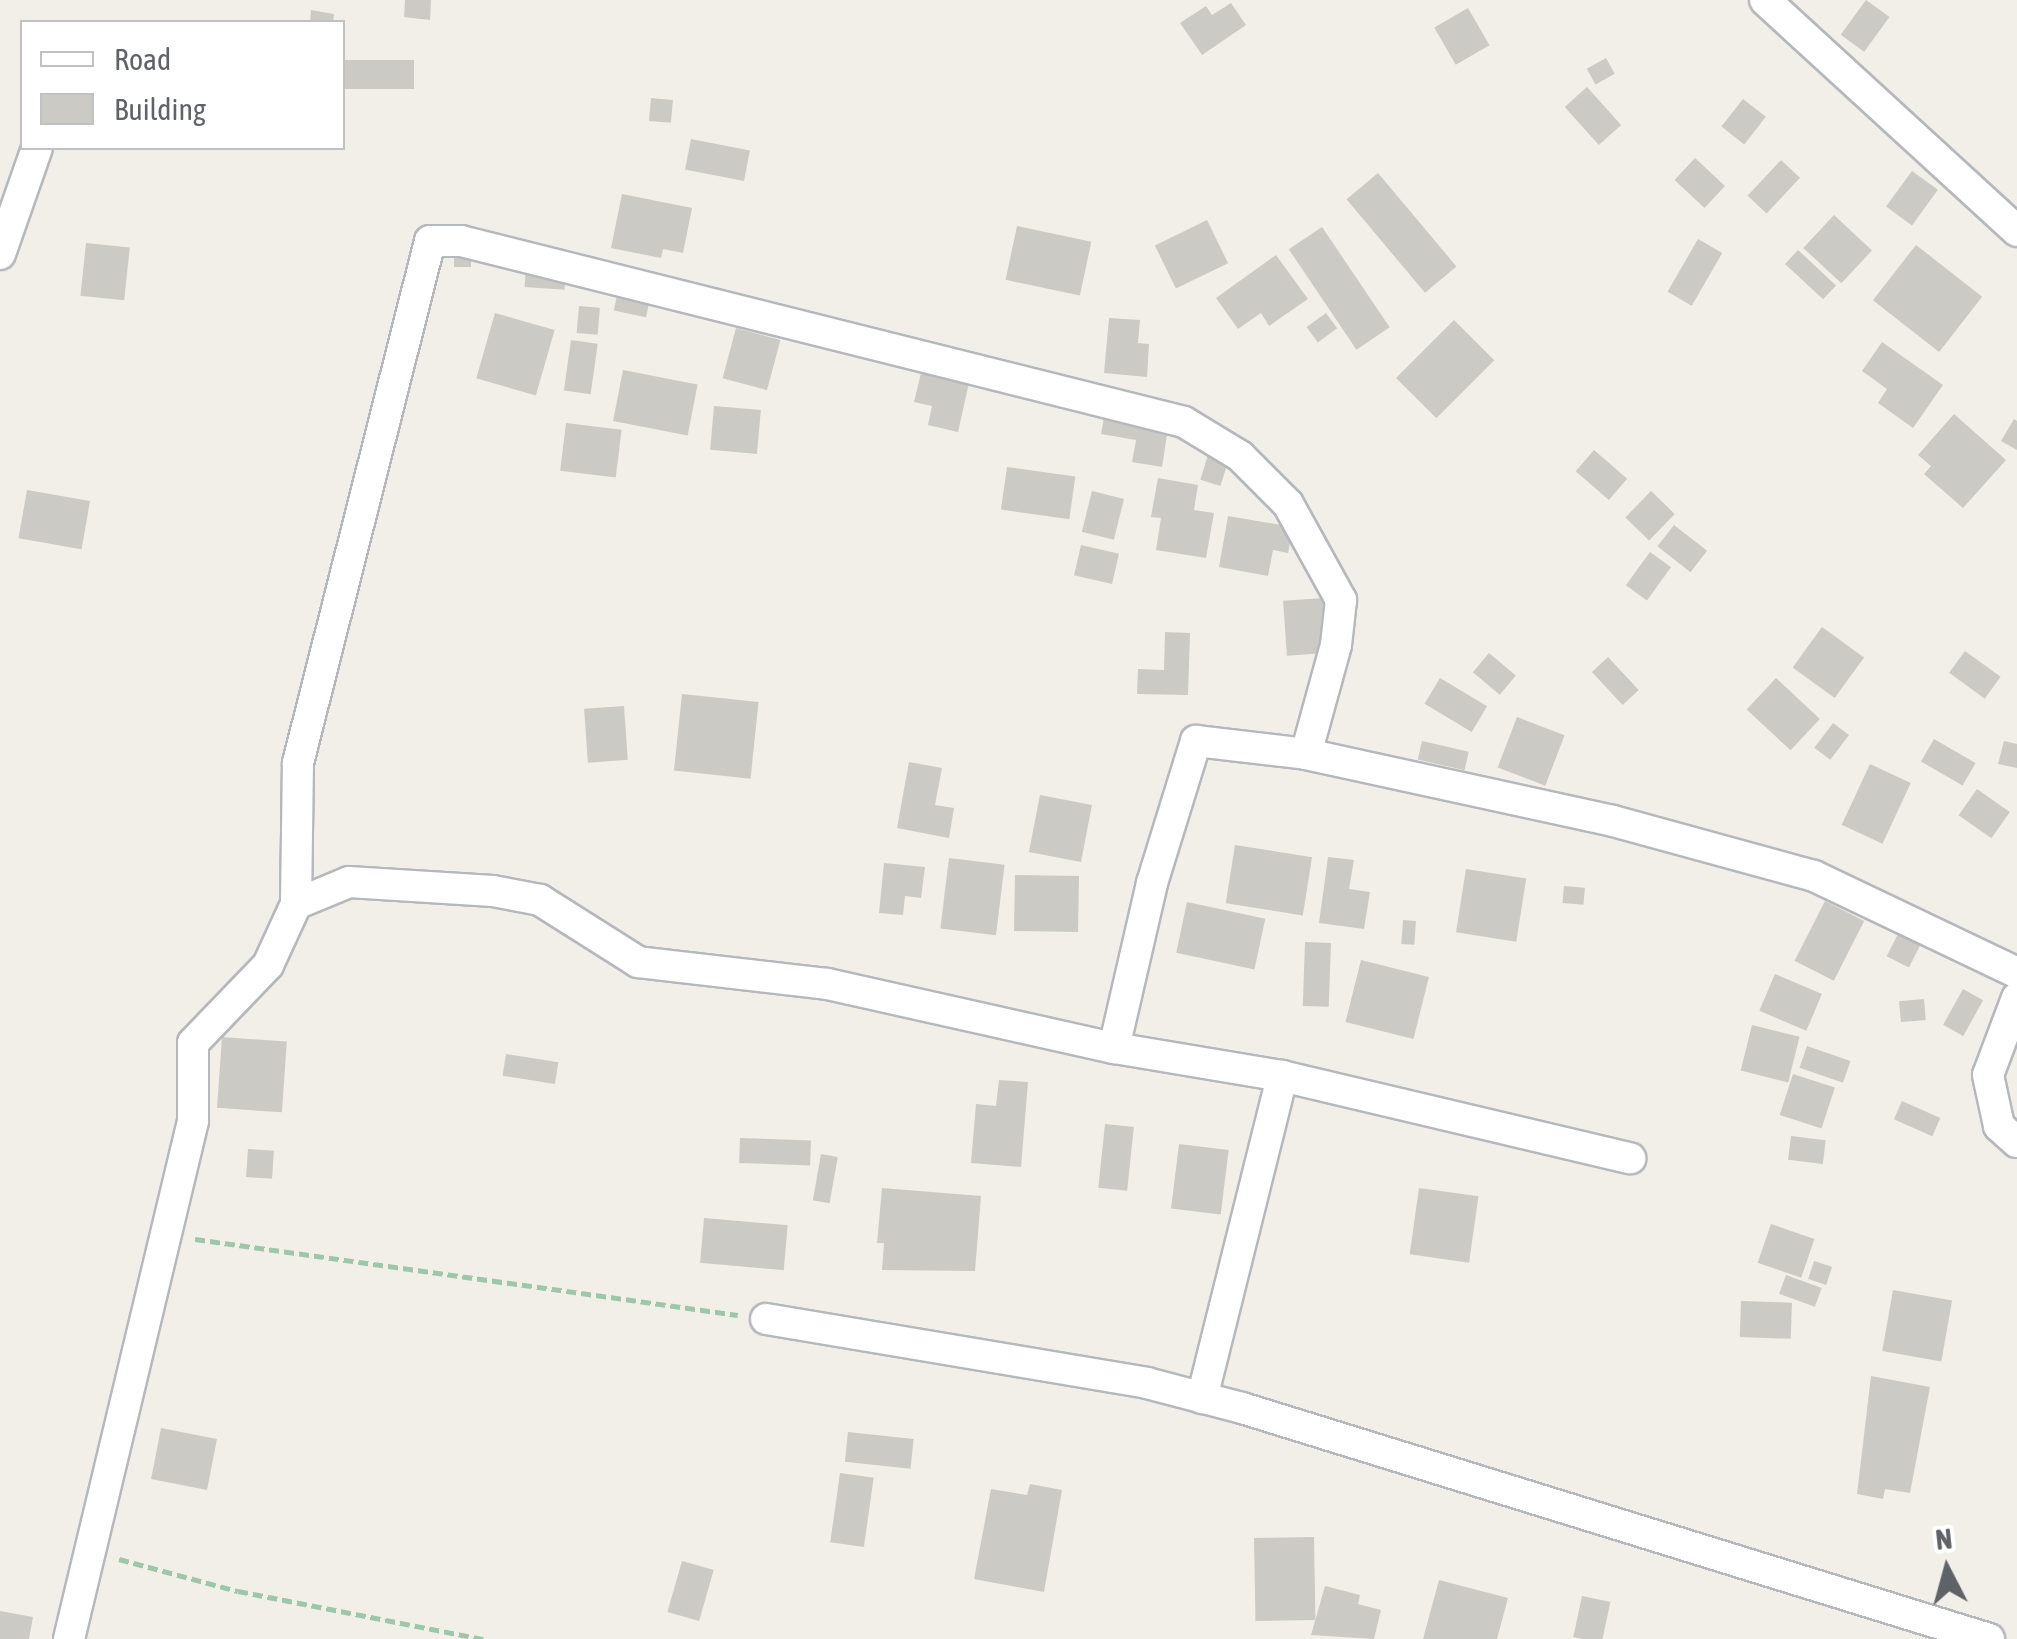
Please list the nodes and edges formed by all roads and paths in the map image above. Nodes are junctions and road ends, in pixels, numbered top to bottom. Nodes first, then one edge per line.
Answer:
1 (1765, 0) edge
2 (36, 150) edge
3 (2017, 231) edge
4 (0, 254) edge
5 (1306, 754) junction
6 (296, 904) junction
7 (2017, 972) edge
8 (2017, 998) edge
9 (1114, 1048) junction
10 (1282, 1076) junction
11 (2017, 1142) edge
12 (1630, 1158) dead end
13 (165, 1234) junction
14 (766, 1319) joint
15 (1202, 1398) junction
16 (87, 1550) junction
17 (69, 1639) edge
18 (483, 1639) edge
19 (1989, 1639) edge

1 - 3 street
2 - 4 street
5 - 6 street
5 - 7 street
5 - 9 street
6 - 9 street
6 - 13 street
8 - 11 street
9 - 10 street
10 - 12 street
10 - 15 street
13 - 14 path
13 - 16 street
14 - 15 street
15 - 19 street
16 - 17 street
16 - 18 path

